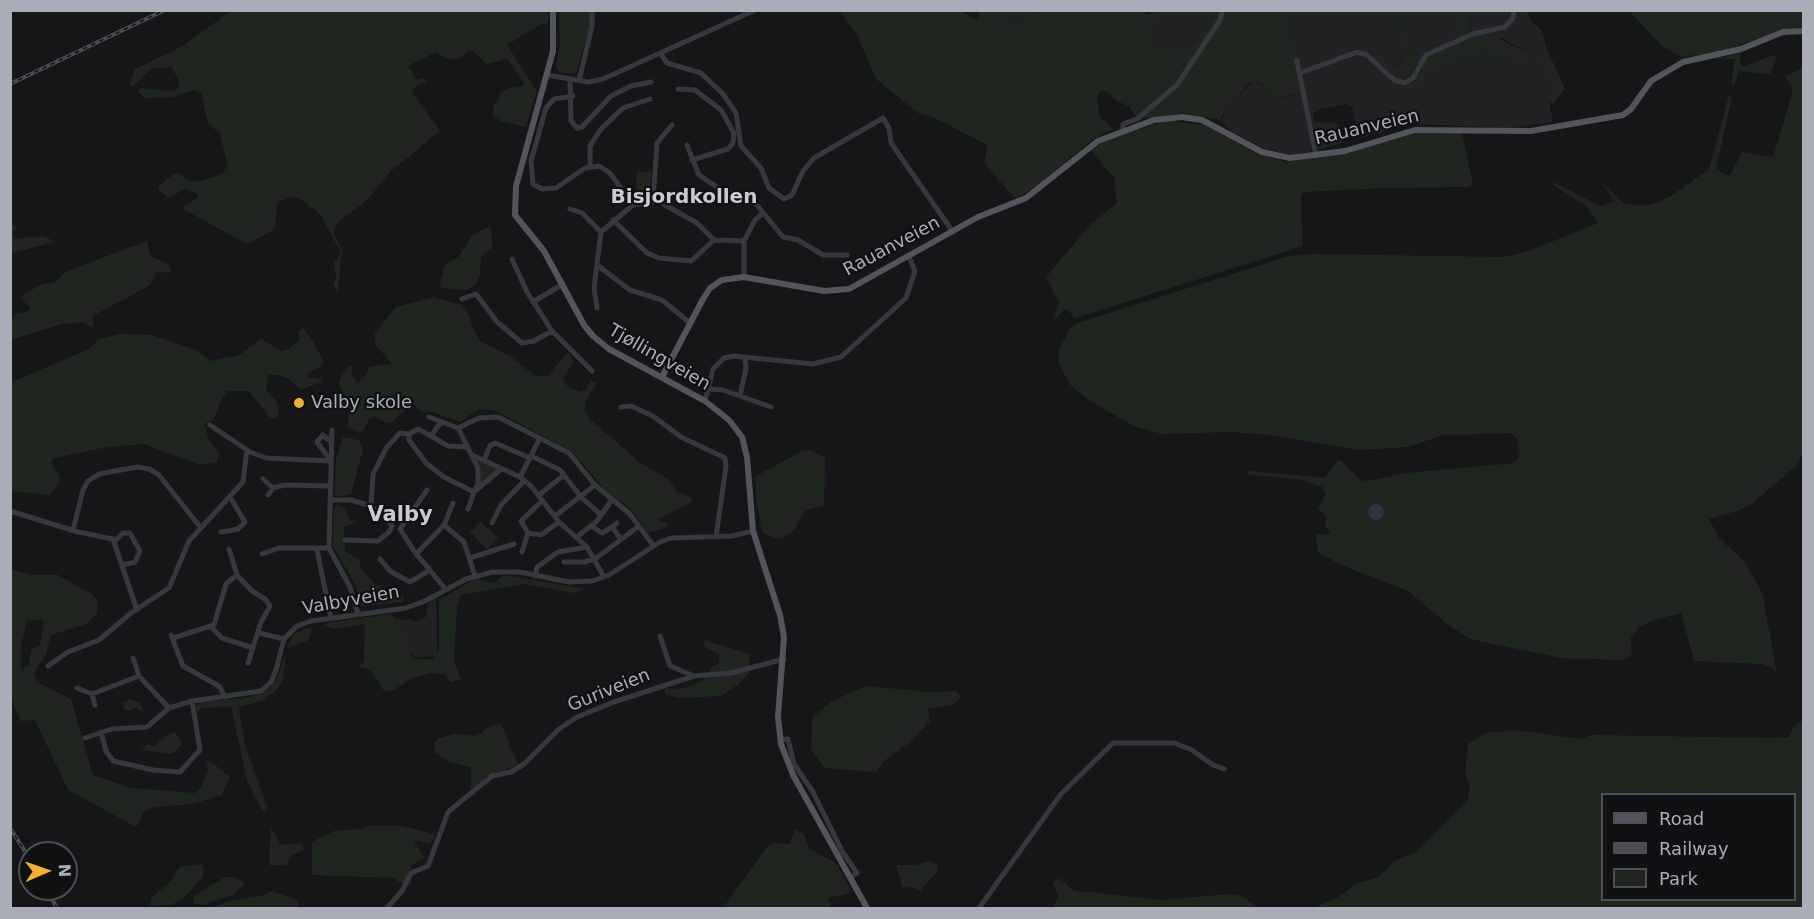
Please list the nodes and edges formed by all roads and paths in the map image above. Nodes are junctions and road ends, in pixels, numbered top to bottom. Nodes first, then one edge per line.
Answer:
1 (553, 10) edge
2 (592, 10) edge
3 (755, 10) edge
4 (1223, 10) edge
5 (1515, 10) edge
6 (1803, 31) edge
7 (661, 54) junction
8 (1297, 61) dead end
9 (1300, 73) junction
10 (547, 75) junction
11 (570, 80) junction
12 (579, 81) junction
13 (651, 82) dead end
14 (678, 89) dead end
15 (571, 96) junction
16 (650, 99) dead end
17 (672, 125) dead end
18 (1123, 131) junction
19 (687, 145) dead end
20 (1316, 156) junction
21 (692, 160) junction
22 (590, 166) junction
23 (653, 201) junction
24 (633, 205) junction
25 (570, 209) dead end
26 (762, 213) junction
27 (613, 220) junction
28 (601, 232) junction
29 (953, 232) junction
30 (714, 240) junction
31 (744, 241) junction
32 (847, 255) dead end
33 (909, 256) junction
34 (512, 259) dead end
35 (597, 265) junction
36 (744, 277) junction
37 (563, 284) junction
38 (462, 299) dead end
39 (532, 302) junction
40 (597, 308) dead end
41 (690, 323) junction
42 (552, 331) junction
43 (745, 357) junction
44 (592, 371) dead end
45 (662, 377) junction
46 (709, 389) junction
47 (740, 396) junction
48 (705, 401) junction
49 (621, 407) dead end
50 (771, 407) dead end
51 (429, 417) dead end
52 (441, 422) junction
53 (210, 425) dead end
54 (458, 428) junction
55 (332, 430) dead end
56 (409, 434) junction
57 (431, 436) junction
58 (539, 440) junction
59 (332, 443) junction
60 (466, 447) junction
61 (247, 450) junction
62 (472, 455) junction
63 (530, 457) junction
64 (484, 460) junction
65 (331, 461) junction
66 (501, 469) junction
67 (564, 475) junction
68 (263, 479) dead end
69 (522, 479) junction
70 (596, 485) junction
71 (330, 486) junction
72 (273, 488) junction
73 (427, 490) dead end
74 (474, 492) junction
75 (268, 495) dead end
76 (230, 497) junction
77 (581, 497) junction
78 (540, 498) junction
79 (330, 500) junction
80 (611, 501) junction
81 (453, 502) dead end
82 (19, 505) dead end
83 (371, 506) junction
84 (468, 509) dead end
85 (13, 512) edge
86 (601, 515) junction
87 (555, 516) junction
88 (559, 522) junction
89 (492, 523) dead end
90 (444, 525) junction
91 (591, 526) junction
92 (639, 526) junction
93 (201, 528) junction
94 (73, 530) junction
95 (753, 531) junction
96 (221, 532) dead end
97 (528, 533) junction
98 (578, 536) junction
99 (716, 537) junction
100 (621, 539) junction
101 (345, 540) dead end
102 (115, 541) junction
103 (276, 541) dead end
104 (514, 544) dead end
105 (653, 545) junction
106 (587, 547) junction
107 (278, 548) junction
108 (328, 548) junction
109 (229, 549) dead end
110 (317, 550) junction
111 (522, 552) dead end
112 (262, 554) dead end
113 (416, 554) junction
114 (470, 558) junction
115 (380, 559) dead end
116 (595, 559) junction
117 (564, 562) dead end
118 (123, 565) junction
119 (430, 570) junction
120 (237, 575) junction
121 (475, 576) junction
122 (535, 576) junction
123 (604, 577) junction
124 (447, 590) junction
125 (136, 610) junction
126 (330, 614) dead end
127 (358, 614) junction
128 (212, 627) junction
129 (259, 633) junction
130 (660, 636) dead end
131 (284, 639) junction
132 (253, 648) junction
133 (133, 658) dead end
134 (784, 659) junction
135 (54, 661) junction
136 (248, 663) dead end
137 (48, 666) dead end
138 (59, 669) dead end
139 (139, 676) junction
140 (694, 676) junction
141 (77, 688) dead end
142 (92, 694) junction
143 (225, 697) junction
144 (192, 701) junction
145 (95, 705) dead end
146 (169, 708) junction
147 (101, 732) junction
148 (85, 738) dead end
149 (1224, 768) dead end
150 (387, 909) edge
151 (867, 909) edge
152 (980, 909) edge

1 - 10 main road, Tjøllingveien
2 - 12 street
3 - 7 street
4 - 18 street
5 - 9 street
6 - 20 main road, Rauanveien
7 - 12 street
7 - 29 street
8 - 9 street
9 - 20 street
10 - 11 street
10 - 37 main road, Tjøllingveien
11 - 12 street
11 - 15 street
13 - 15 street
14 - 21 street
15 - 22 street
16 - 22 street
17 - 23 street
18 - 20 main road, Rauanveien
18 - 29 main road, Rauanveien
19 - 21 street
21 - 26 street
22 - 24 street
23 - 24 street
23 - 30 street
24 - 27 street
25 - 28 street
26 - 31 street
26 - 32 street
27 - 28 street
27 - 30 street
28 - 35 street
29 - 33 main road, Rauanveien
30 - 31 street
31 - 36 street
33 - 36 main road, Rauanveien
33 - 43 street
34 - 39 street
35 - 40 street
35 - 41 street
36 - 41 main road, Rauanveien
37 - 39 street
37 - 45 main road, Tjøllingveien
38 - 42 street
39 - 42 street
41 - 45 main road, Rauanveien
42 - 44 street
43 - 46 street
43 - 47 street
45 - 48 main road, Tjøllingveien
46 - 47 street
46 - 48 street
47 - 50 street
48 - 95 main road, Tjøllingveien
49 - 99 street
51 - 52 street
52 - 54 street
52 - 57 street
53 - 61 street
54 - 58 street
54 - 60 street
55 - 59 street
56 - 57 street
56 - 74 street
56 - 83 street
57 - 60 street
58 - 63 street
58 - 70 street
59 - 65 street
59 - 65 street
60 - 62 street
61 - 65 street
61 - 76 street
62 - 64 street
62 - 74 street
63 - 64 street
63 - 67 street
63 - 69 street
64 - 66 street
65 - 71 street
66 - 69 street
66 - 74 street
67 - 77 street
67 - 78 street
68 - 72 street
69 - 78 street
69 - 89 street
70 - 77 street
70 - 80 street
71 - 72 street
71 - 79 street
72 - 75 street
73 - 113 street
74 - 84 street
76 - 93 street
76 - 96 street
77 - 86 street
77 - 87 street
78 - 87 street
78 - 97 street
79 - 83 street
79 - 108 street
80 - 86 street
80 - 92 street
81 - 90 street
82 - 85 street
83 - 101 street
85 - 94 street
86 - 91 street
87 - 88 street
88 - 97 street
88 - 98 street
90 - 113 street
90 - 114 street
91 - 98 street
91 - 100 street
92 - 100 street
92 - 105 street
93 - 94 street
93 - 125 street
94 - 102 street
95 - 99 street, Valbyveien
95 - 134 main road, Tjøllingveien
97 - 111 street
98 - 106 street
99 - 105 street, Valbyveien
100 - 116 street
102 - 118 street
102 - 118 street
103 - 107 street
104 - 114 street
105 - 123 street, Valbyveien
106 - 116 street
106 - 122 street
107 - 110 street
107 - 112 street
108 - 110 street
108 - 127 street
109 - 120 street
110 - 126 street
113 - 119 street
114 - 121 street
115 - 119 street
116 - 117 street
116 - 123 street
118 - 125 street
119 - 124 street
120 - 128 street
120 - 129 street
121 - 122 street, Valbyveien
121 - 124 street, Valbyveien
122 - 123 street, Valbyveien
124 - 127 street, Valbyveien
125 - 135 street
127 - 131 street, Valbyveien
128 - 132 street
128 - 143 street
129 - 131 street
129 - 132 street
130 - 140 street
131 - 143 street
132 - 136 street
133 - 139 street
134 - 140 street, Guriveien
134 - 151 main road, Tjøllingveien
135 - 137 street
135 - 138 street
139 - 142 street
139 - 146 street
140 - 150 street, Guriveien
141 - 142 street
142 - 145 street
143 - 144 street
144 - 146 street
144 - 147 street
146 - 147 street
147 - 148 street
149 - 152 street

